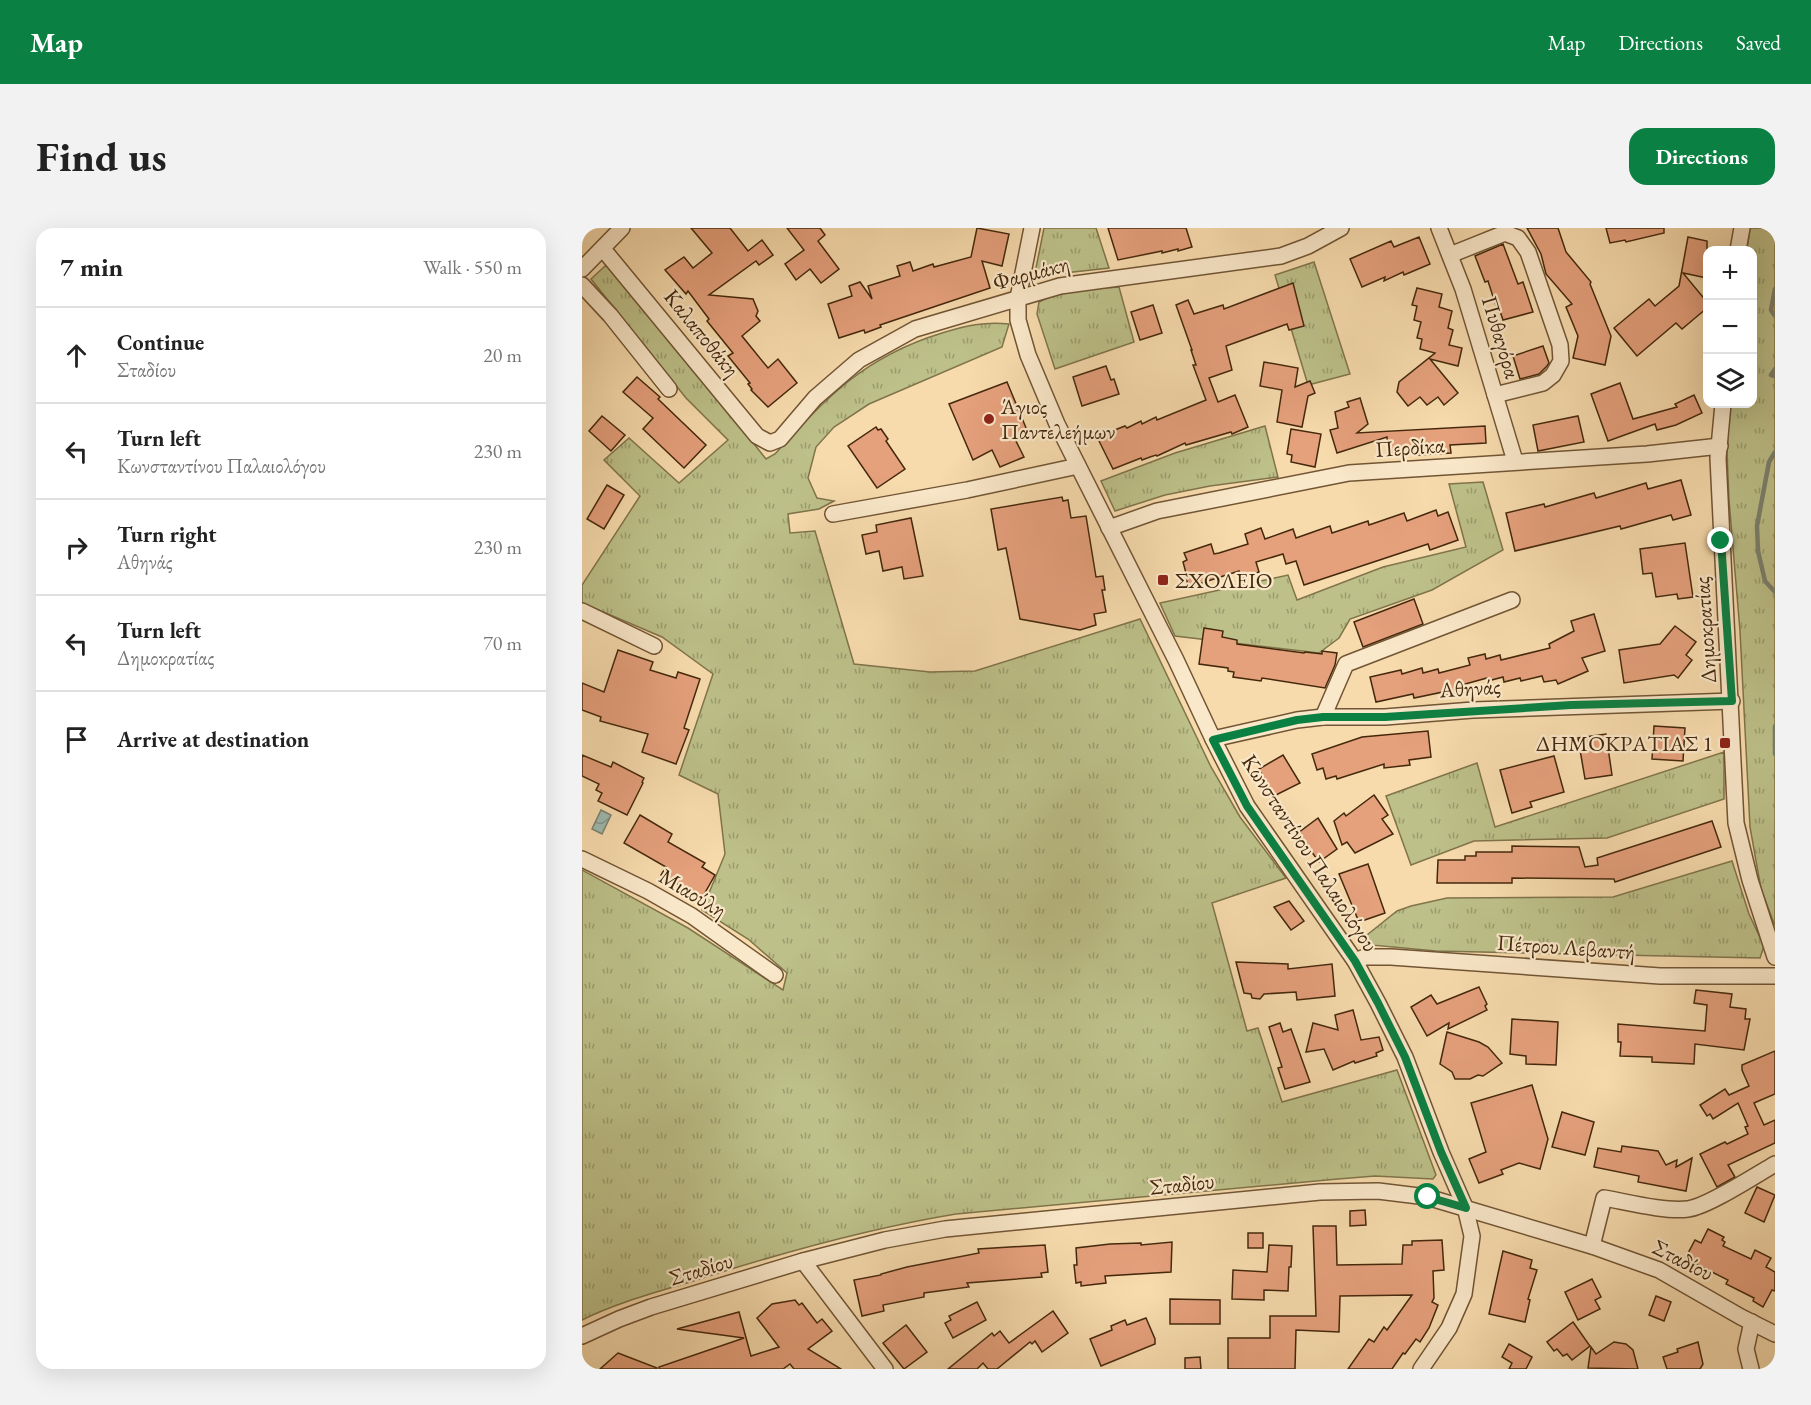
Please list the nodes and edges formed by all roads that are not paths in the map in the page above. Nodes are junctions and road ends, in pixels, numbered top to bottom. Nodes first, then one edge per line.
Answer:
1 (622, 228) edge
2 (1032, 228) edge
3 (1341, 228) edge
4 (1439, 228) edge
5 (1742, 228) edge
6 (1739, 246) edge
7 (603, 249) junction
8 (1450, 255) junction
9 (582, 269) edge
10 (582, 285) edge
11 (1018, 298) junction
12 (669, 388) dead end
13 (1495, 395) junction
14 (1723, 408) edge
15 (770, 443) joint
16 (1720, 446) junction
17 (1515, 461) junction
18 (1078, 466) junction
19 (833, 514) dead end
20 (1108, 528) junction
21 (1512, 600) dead end
22 (582, 611) edge
23 (654, 646) dead end
24 (1732, 701) junction
25 (1323, 717) junction
26 (1213, 740) junction
27 (582, 859) edge
28 (1775, 957) edge
29 (1355, 961) junction
30 (775, 975) dead end
31 (1775, 976) edge
32 (1775, 1164) edge
33 (1466, 1208) junction
34 (1592, 1246) junction
35 (803, 1262) junction
36 (1752, 1323) junction
37 (1775, 1334) edge
38 (582, 1336) edge
39 (885, 1369) edge
40 (1421, 1369) edge
41 (1751, 1369) edge

1 - 7 street
2 - 11 street, Κωνσταντίνου Παλαιολόγου
3 - 11 street, Φαρμάκη
4 - 8 street, Πυθαγόρα
5 - 6 street
7 - 9 street
7 - 15 street, Καλαποθάκη
8 - 13 street, Πυθαγόρα
8 - 13 street
10 - 12 street
11 - 15 street, Φαρμάκη
11 - 18 street, Κωνσταντίνου Παλαιολόγου
13 - 17 street, Πυθαγόρα
14 - 16 street, Δημοκρατίας
16 - 17 street, Περδίκα
16 - 24 street, Δημοκρατίας
17 - 20 street, Περδίκα
18 - 19 street
18 - 20 street, Κωνσταντίνου Παλαιολόγου
20 - 26 street, Κωνσταντίνου Παλαιολόγου
21 - 25 street
22 - 23 street
24 - 25 street, Αθηνάς
24 - 28 street, Δημοκρατίας
25 - 26 street, Αθηνάς
26 - 29 street, Κωνσταντίνου Παλαιολόγου
27 - 30 street, Μιαούλη
29 - 31 street, Πέτρου Λεβαντή
29 - 33 street, Κωνσταντίνου Παλαιολόγου
32 - 34 street
33 - 34 street, Σταδίου
33 - 35 street, Σταδίου
33 - 40 street, Κωνσταντίνου Παλαιολόγου
34 - 36 street, Σταδίου
35 - 38 street, Σταδίου
35 - 39 street
36 - 37 street, Σταδίου
36 - 41 street

